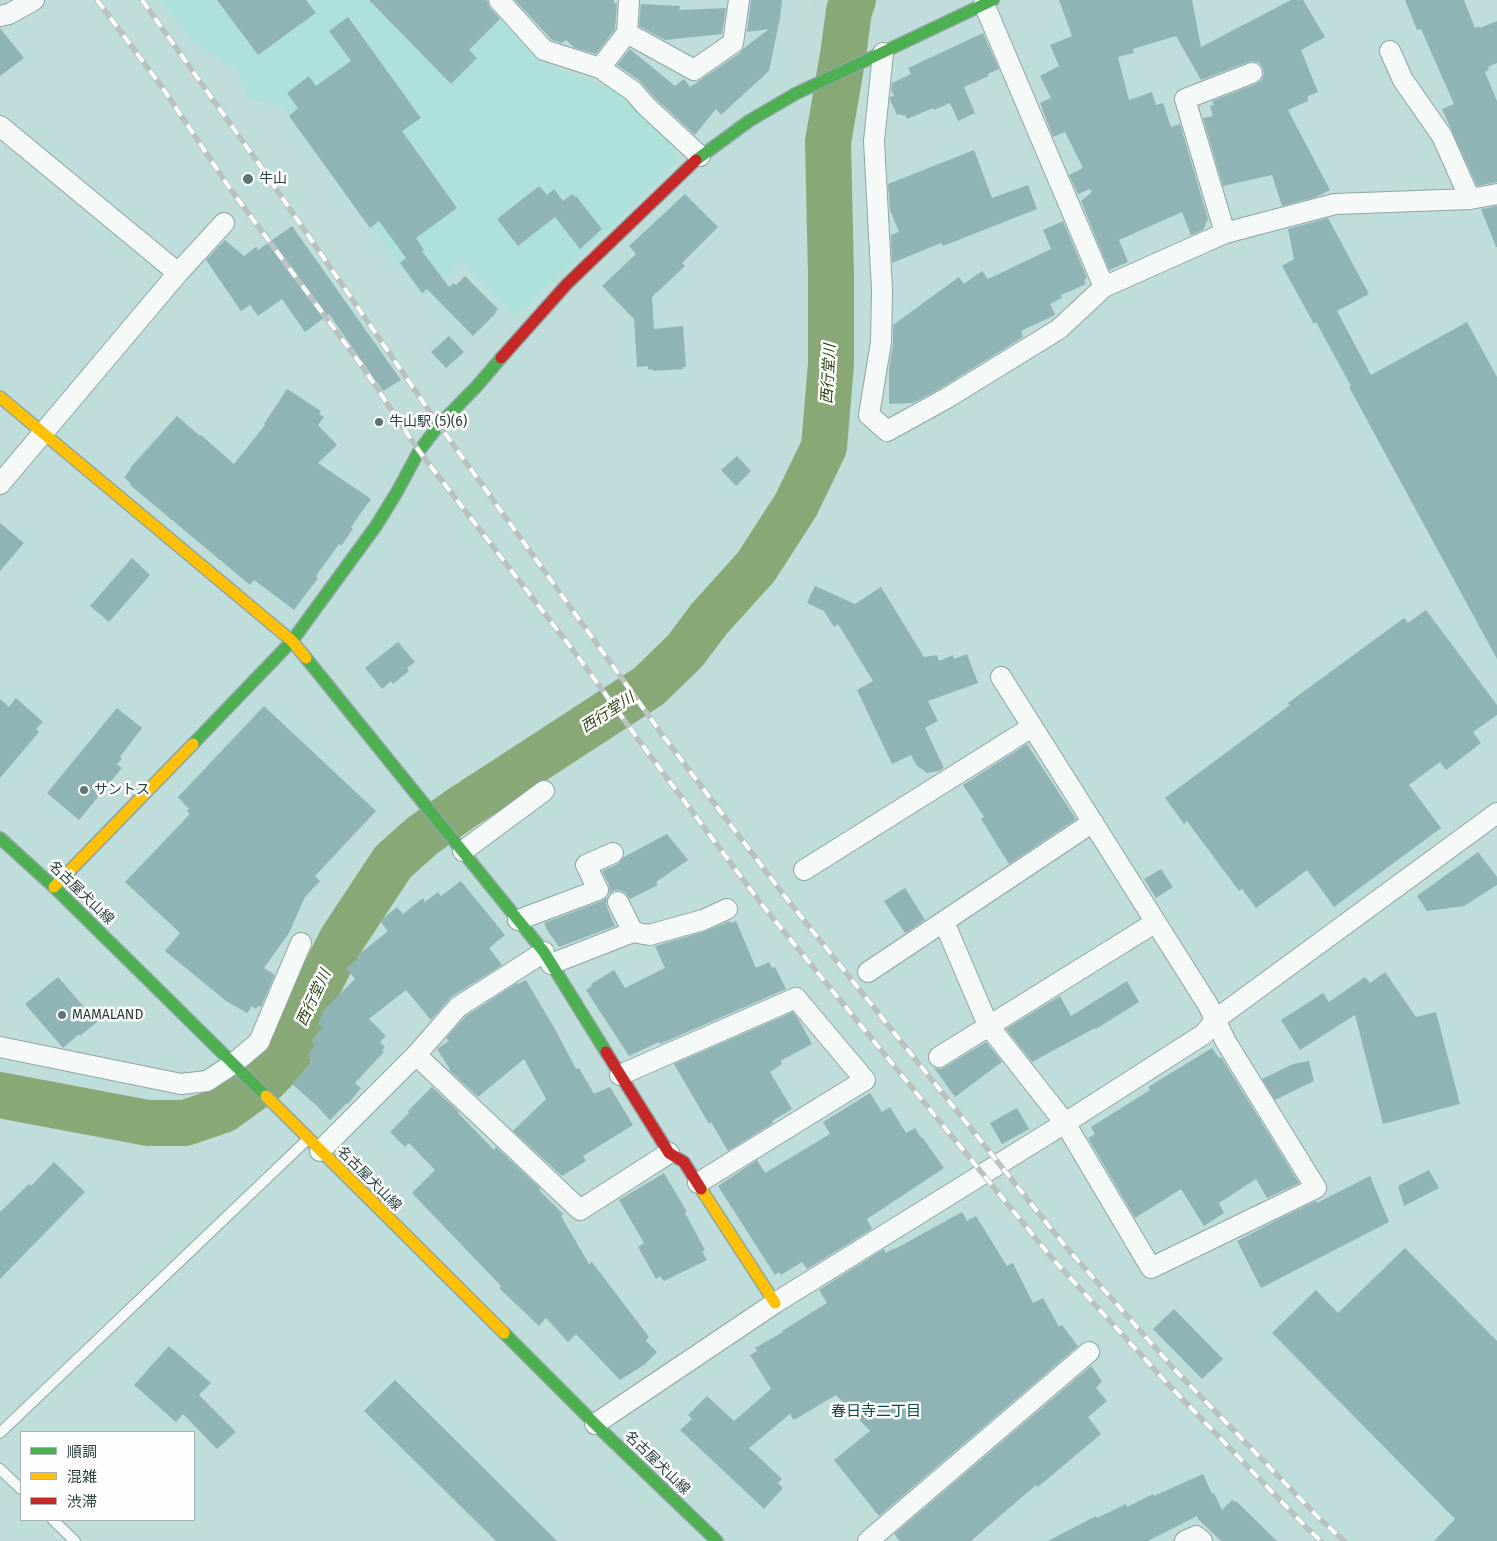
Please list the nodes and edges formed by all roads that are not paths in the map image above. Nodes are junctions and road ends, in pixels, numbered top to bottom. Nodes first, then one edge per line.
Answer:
1 (34, 0) edge
2 (498, 0) edge
3 (629, 0) edge
4 (739, 0) edge
5 (989, 2) edge
6 (0, 16) edge
7 (627, 33) junction
8 (1390, 50) dead end
9 (878, 55) junction
10 (600, 68) junction
11 (1252, 73) dead end
12 (0, 126) edge
13 (700, 156) junction
14 (1497, 194) edge
15 (1470, 199) junction
16 (224, 223) dead end
17 (1226, 233) junction
18 (178, 273) junction
19 (1104, 287) junction
20 (0, 397) edge
21 (42, 432) junction
22 (0, 484) edge
23 (292, 641) junction
24 (1001, 677) dead end
25 (1032, 727) junction
26 (544, 791) dead end
27 (1497, 813) edge
28 (1093, 822) junction
29 (0, 838) edge
30 (458, 846) junction
31 (612, 853) dead end
32 (804, 870) dead end
33 (54, 887) junction
34 (618, 902) dead end
35 (728, 909) dead end
36 (518, 920) junction
37 (944, 922) junction
38 (1156, 922) junction
39 (633, 932) junction
40 (301, 943) dead end
41 (547, 958) junction
42 (868, 972) dead end
43 (1216, 1019) junction
44 (988, 1025) junction
45 (0, 1047) edge
46 (416, 1055) junction
47 (939, 1057) dead end
48 (236, 1067) junction
49 (620, 1075) junction
50 (1065, 1123) junction
51 (314, 1144) junction
52 (669, 1153) junction
53 (698, 1183) junction
54 (775, 1303) junction
55 (1089, 1352) dead end
56 (595, 1424) junction
57 (0, 1433) edge
58 (0, 1469) edge
59 (20, 1488) edge
60 (54, 1521) edge
61 (75, 1541) edge
62 (717, 1541) edge
63 (868, 1541) edge
64 (1184, 1541) edge
65 (1202, 1541) edge

1 - 6 street
2 - 10 street
3 - 7 street
4 - 7 street
5 - 9 street
5 - 19 street
7 - 10 street
8 - 15 street
9 - 13 street
9 - 19 street
10 - 13 street
11 - 17 street
12 - 18 street
13 - 23 street
14 - 15 street
15 - 17 street
16 - 18 street
17 - 19 street
18 - 21 street
20 - 21 street
21 - 22 street
21 - 23 street
23 - 30 street
23 - 33 street
24 - 25 street
25 - 28 street
25 - 32 street
26 - 30 street
27 - 43 street
28 - 37 street
28 - 38 street
29 - 33 street, 名古屋犬山線
30 - 36 street
31 - 36 street
33 - 48 street, 名古屋犬山線
34 - 39 street
35 - 39 street
36 - 41 street
37 - 42 street
37 - 44 street
38 - 43 street
38 - 44 street
39 - 41 street
40 - 48 street
41 - 46 street
41 - 49 street
43 - 50 street
43 - 50 street
44 - 47 street
44 - 50 street
45 - 48 street
46 - 51 street
46 - 52 street
48 - 51 street, 名古屋犬山線
49 - 52 street
49 - 53 street
50 - 54 street
51 - 56 street, 名古屋犬山線
51 - 57 lane
52 - 53 street
53 - 54 street
54 - 56 street
55 - 63 street
56 - 62 street, 名古屋犬山線
58 - 59 lane
60 - 61 lane
64 - 65 street

